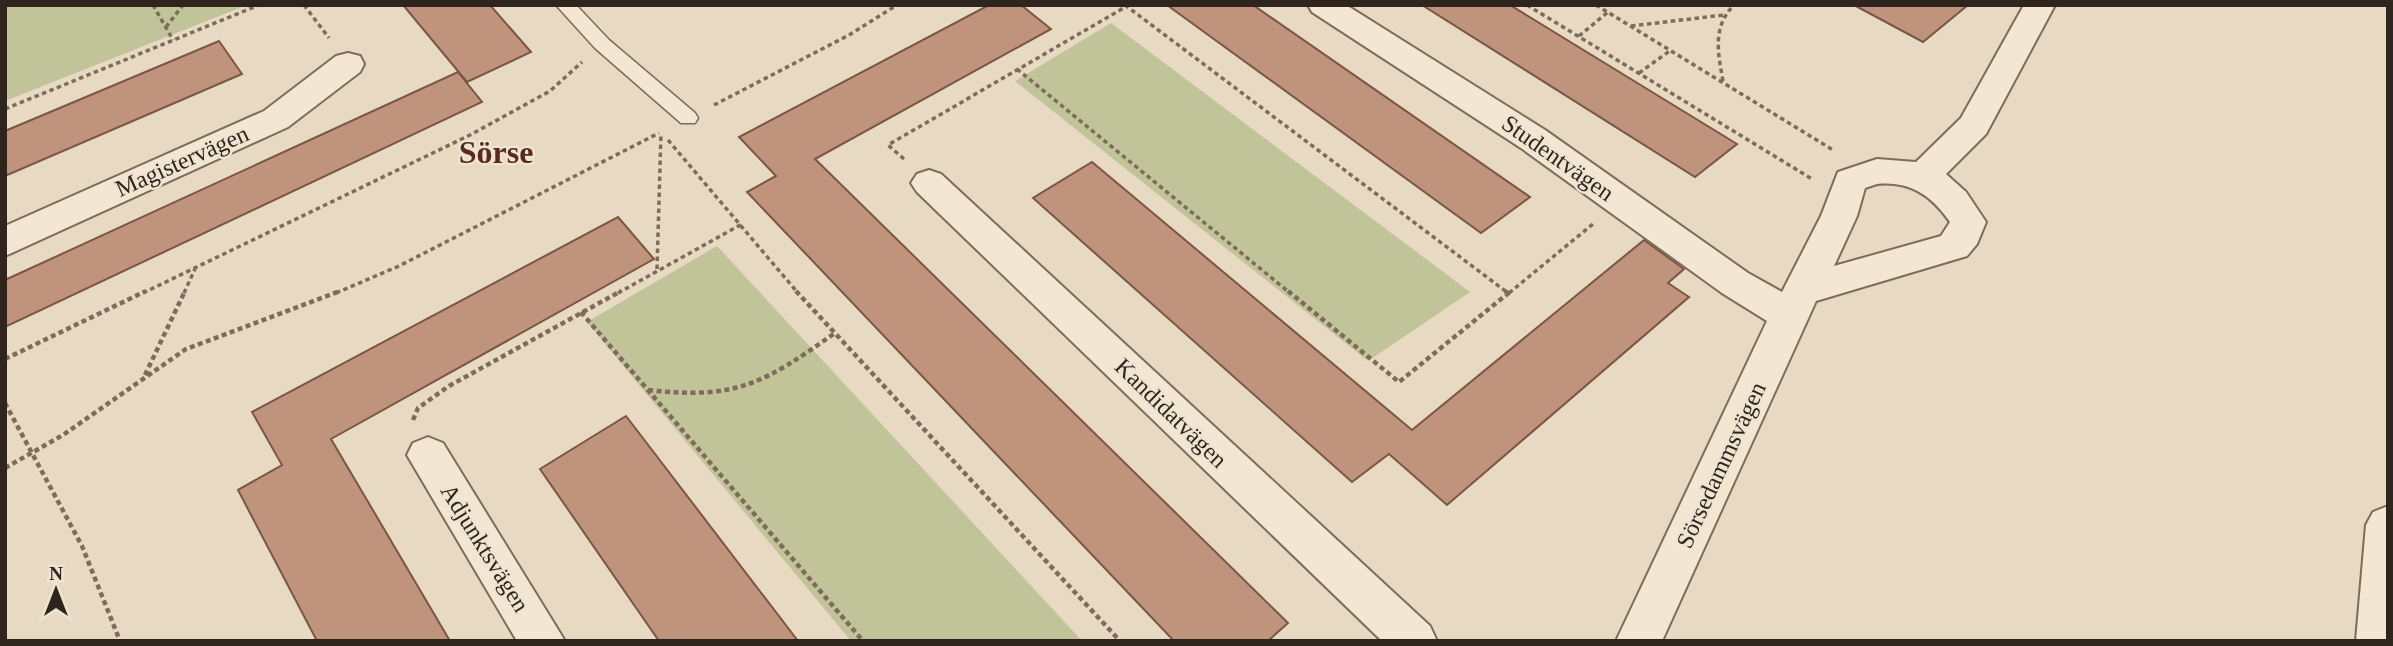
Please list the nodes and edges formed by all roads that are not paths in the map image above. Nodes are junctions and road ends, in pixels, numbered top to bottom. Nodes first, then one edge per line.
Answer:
1 (565, 5) edge
2 (1323, 5) edge
3 (2034, 7) edge
4 (348, 64) dead end
5 (688, 118) road end
6 (1923, 176) junction
7 (929, 183) road end
8 (5, 242) edge
9 (1796, 302) junction
10 (428, 455) road end
11 (2388, 525) edge
12 (542, 641) edge
13 (1414, 641) edge
14 (1639, 641) edge
15 (2379, 641) edge

1 - 5 lane
2 - 9 street, Studentvägen
3 - 6 street
4 - 8 street, Magistervägen
6 - 9 street, Sörsedammsvägen
6 - 9 street
7 - 13 street, Kandidatvägen
9 - 14 street, Sörsedammsvägen
10 - 12 street, Adjunktsvägen
11 - 15 street

